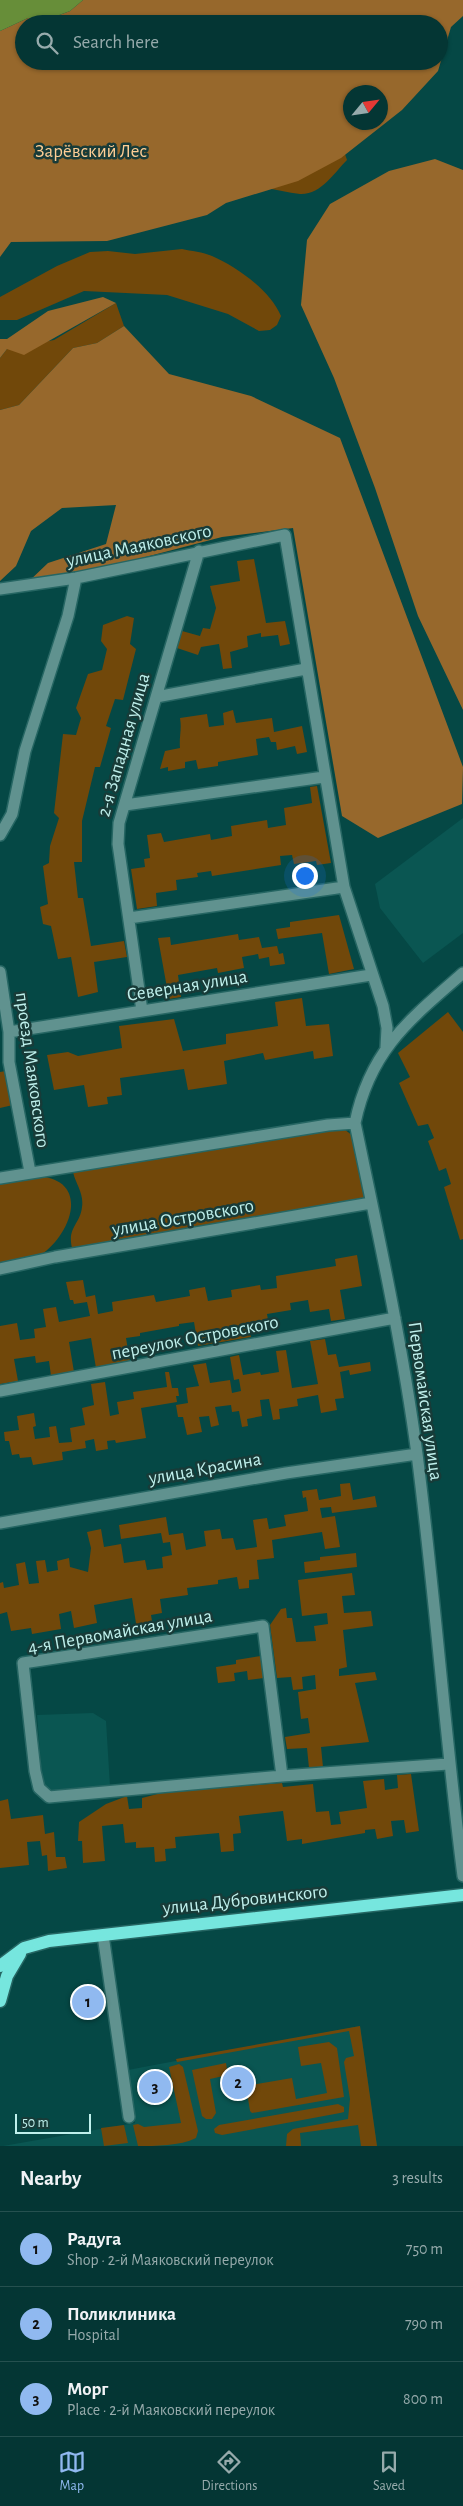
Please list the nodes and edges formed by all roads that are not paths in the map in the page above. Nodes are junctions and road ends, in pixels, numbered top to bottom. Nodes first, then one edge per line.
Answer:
1 (199, 551) junction
2 (76, 578) junction
3 (0, 589) edge
4 (306, 669) junction
5 (156, 697) junction
6 (324, 778) junction
7 (125, 806) junction
8 (0, 835) edge
9 (344, 887) junction
10 (129, 918) junction
11 (0, 972) edge
12 (463, 973) edge
13 (371, 975) junction
14 (142, 1010) junction
15 (9, 1032) junction
16 (386, 1047) junction
17 (5, 1063) edge
18 (354, 1123) junction
19 (30, 1172) junction
20 (0, 1178) edge
21 (371, 1203) junction
22 (0, 1269) edge
23 (395, 1318) junction
24 (0, 1391) edge
25 (417, 1454) junction
26 (0, 1522) edge
27 (448, 1764) junction
28 (282, 1776) junction
29 (463, 1876) edge
30 (463, 1895) edge
31 (103, 1935) junction
32 (31, 1945) junction
33 (0, 1966) edge
34 (0, 2001) edge
35 (129, 2118) dead end

1 - 2 street, улица Маяковского
1 - 4 street, улица Маяковского
1 - 5 street, 2-я Западная улица
2 - 3 street, улица Маяковского
2 - 8 street
4 - 5 street
4 - 6 street
5 - 7 street, 2-я Западная улица
6 - 7 street
6 - 9 street
7 - 10 street, 2-я Западная улица
9 - 10 street
9 - 13 street
10 - 14 street, 2-я Западная улица
11 - 15 street, проезд Маяковского
12 - 16 street, Первомайская улица
13 - 14 street, Северная улица
13 - 16 street
14 - 15 street, Северная улица
15 - 17 street, проезд Маяковского
16 - 18 street, Первомайская улица
17 - 19 street, проезд Маяковского
18 - 19 street
18 - 21 street, Первомайская улица
19 - 20 street
21 - 22 street, улица Островского
21 - 23 street, Первомайская улица
23 - 24 street, переулок Островского
23 - 25 street, Первомайская улица
25 - 26 street, улица Красина
25 - 27 street, Первомайская улица
27 - 28 street, 4-я Первомайская улица
27 - 29 street, Первомайская улица
28 - 28 street, 4-я Первомайская улица
30 - 31 main road, улица Дубровинского
31 - 32 main road, улица Дубровинского
31 - 35 street
32 - 33 main road
32 - 34 main road

